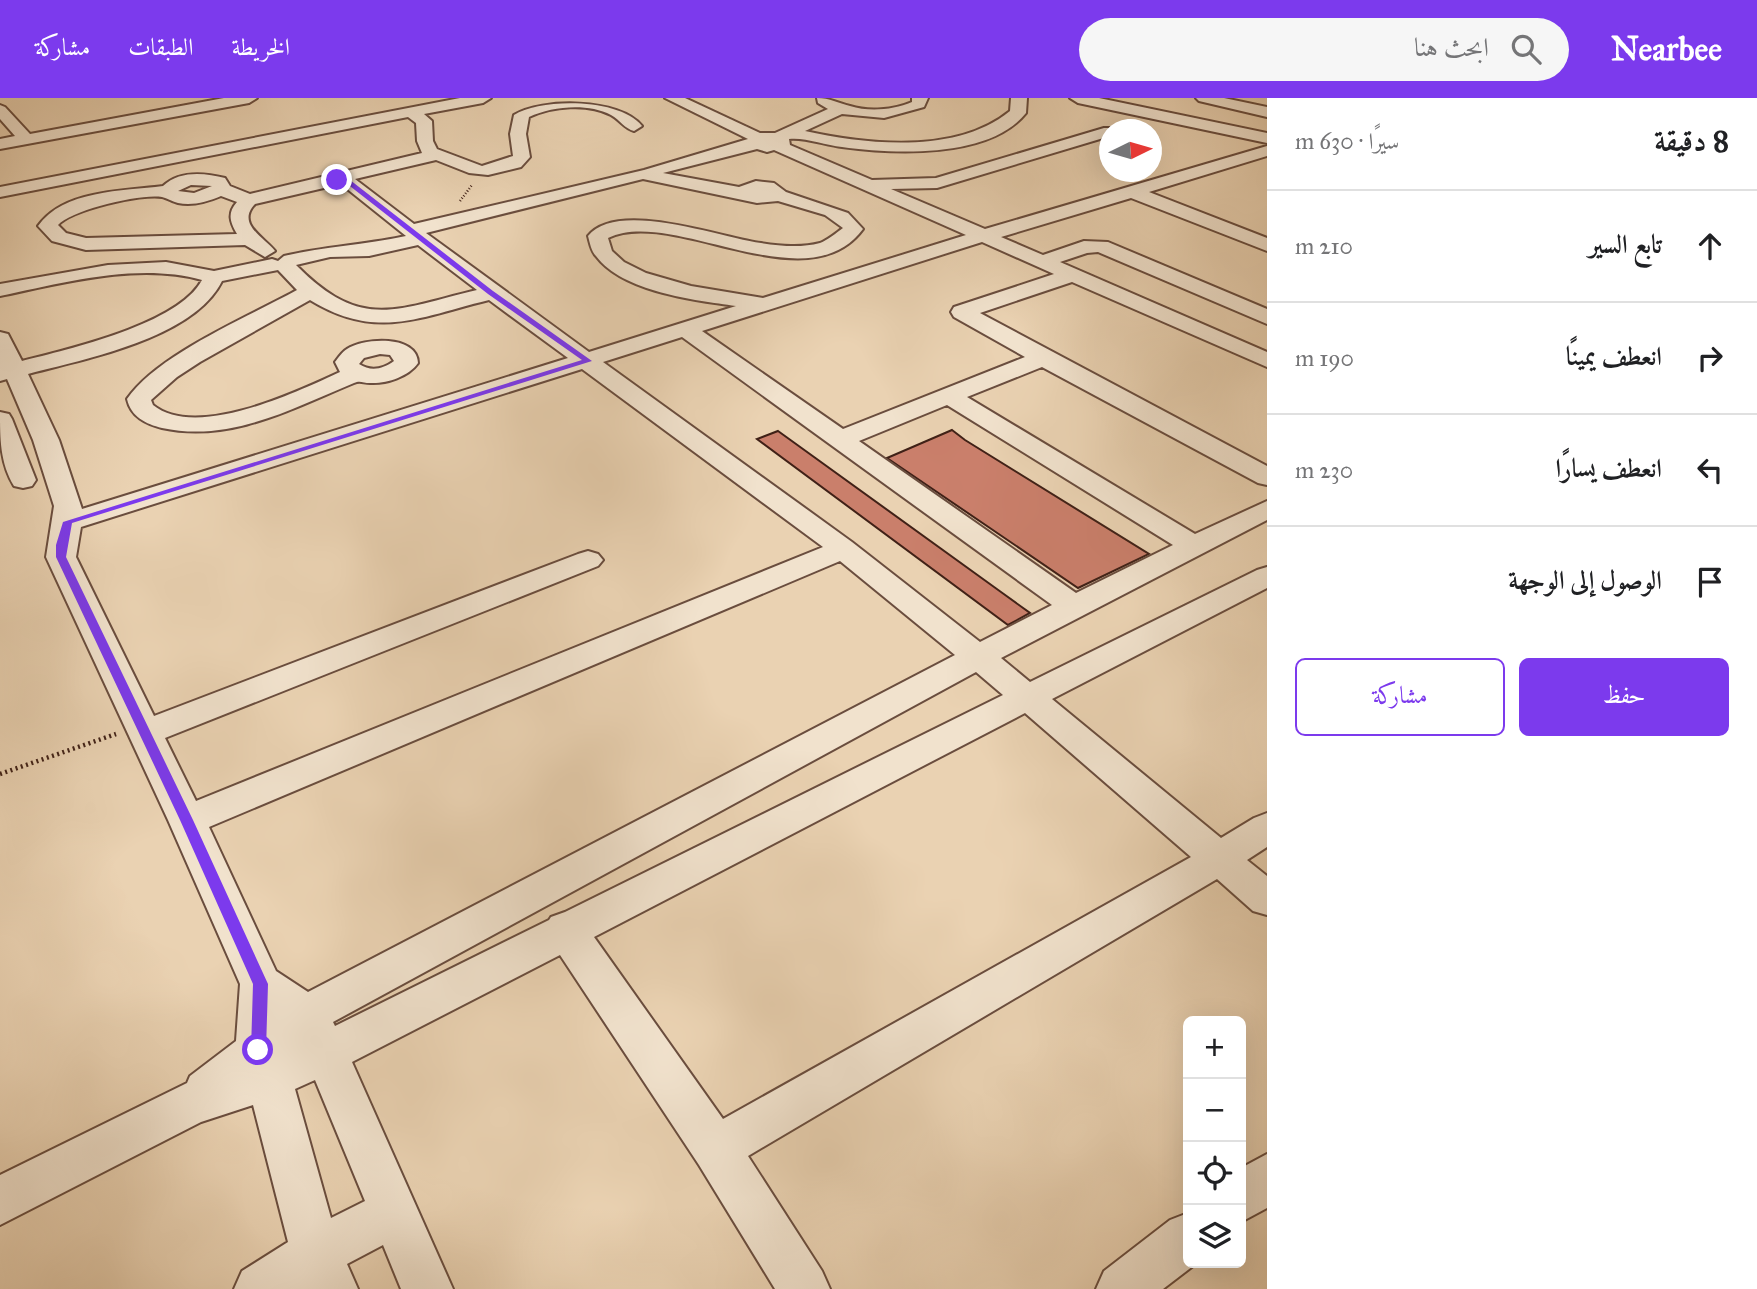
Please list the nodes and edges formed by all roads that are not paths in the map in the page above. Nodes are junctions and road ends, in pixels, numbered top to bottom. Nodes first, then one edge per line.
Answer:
1 (223, 98) edge
2 (249, 98) edge
3 (483, 98) edge
4 (673, 98) edge
5 (716, 98) edge
6 (821, 98) edge
7 (920, 98) edge
8 (1019, 98) edge
9 (1078, 98) edge
10 (1204, 98) edge
11 (1183, 100) dead end
12 (1116, 106) junction
13 (693, 107) junction
14 (842, 108) junction
15 (0, 110) edge
16 (1267, 111) edge
17 (411, 112) junction
18 (1267, 118) edge
19 (1117, 119) edge
20 (1192, 123) junction
21 (23, 136) junction
22 (1099, 136) edge
23 (0, 137) edge
24 (287, 137) junction
25 (1267, 138) edge
26 (781, 139) junction
27 (758, 141) junction
28 (0, 144) edge
29 (1099, 144) edge
30 (1267, 150) edge
31 (309, 153) dead end
32 (436, 155) junction
33 (1046, 155) junction
34 (639, 157) junction
35 (482, 170) joint
36 (340, 177) junction
37 (867, 184) junction
38 (1130, 191) junction
39 (0, 192) edge
40 (248, 200) junction
41 (410, 231) junction
42 (246, 234) junction
43 (983, 236) junction
44 (1267, 245) edge
45 (281, 262) junction
46 (1042, 262) junction
47 (1073, 275) junction
48 (214, 277) junction
49 (0, 289) edge
50 (310, 292) junction
51 (491, 293) junction
52 (767, 305) junction
53 (1267, 317) edge
54 (386, 318) junction
55 (684, 328) junction
56 (0, 339) edge
57 (1043, 358) junction
58 (1267, 360) edge
59 (588, 361) junction
60 (7, 372) edge
61 (949, 396) junction
62 (0, 419) edge
63 (841, 439) junction
64 (46, 440) junction
65 (6, 451) edge
66 (1267, 477) edge
67 (23, 480) dead end
68 (1267, 509) edge
69 (68, 522) junction
70 (1194, 545) junction
71 (842, 549) junction
72 (588, 560) dead end
73 (1267, 576) edge
74 (1074, 606) junction
75 (978, 657) junction
76 (1028, 699) junction
77 (142, 729) junction
78 (187, 820) junction
79 (1267, 828) edge
80 (1219, 859) junction
81 (1267, 899) edge
82 (565, 929) junction
83 (261, 984) junction
84 (316, 1034) junction
85 (264, 1064) junction
86 (716, 1149) junction
87 (1267, 1178) edge
88 (1246, 1194) edge
89 (0, 1202) edge
90 (394, 1212) junction
91 (1183, 1242) edge
92 (324, 1271) edge
93 (260, 1289) edge
94 (427, 1289) edge
95 (804, 1289) edge
96 (1122, 1289) edge

1 - 21 street
2 - 21 street
3 - 17 street
4 - 13 street
5 - 13 street
6 - 14 street
7 - 14 street
8 - 26 street
9 - 12 street
10 - 16 street
11 - 18 street
12 - 19 street
12 - 20 street
13 - 27 street
14 - 26 street
15 - 21 street
17 - 24 street
17 - 32 street
20 - 25 street
20 - 30 street
21 - 23 street
21 - 28 street
22 - 33 street
24 - 31 street
24 - 39 street
26 - 27 street
26 - 37 street
27 - 34 street
29 - 33 street
30 - 38 street
32 - 35 street
32 - 36 street
33 - 37 street
34 - 35 street
34 - 41 street
34 - 52 street
36 - 40 street
36 - 41 street
37 - 43 street
38 - 43 street
38 - 44 street
40 - 42 street
40 - 42 street
41 - 45 street
41 - 51 street
42 - 45 street
43 - 46 street
43 - 52 street
45 - 48 street
45 - 50 street
46 - 47 street
46 - 53 street
47 - 57 street
47 - 58 street
48 - 49 street
48 - 60 street
50 - 54 street
50 - 54 street
51 - 54 street
51 - 59 street
52 - 55 street
55 - 59 street
55 - 63 street
56 - 60 street
57 - 61 street
57 - 66 street
59 - 69 street
59 - 71 street
60 - 64 street
61 - 63 street
61 - 70 street
62 - 65 street
63 - 74 street
64 - 65 street
64 - 69 street
65 - 67 street
68 - 70 street
69 - 77 street
70 - 74 street
71 - 75 street
71 - 78 street
72 - 77 street
73 - 76 street
74 - 75 street
75 - 76 street
75 - 84 street
76 - 80 street
76 - 82 street
77 - 78 street
78 - 83 street
79 - 80 street
80 - 81 street
80 - 86 street
82 - 84 street
82 - 86 street
83 - 84 street
83 - 85 street
84 - 85 street
84 - 90 street
85 - 89 street
85 - 92 street
86 - 95 street
87 - 88 street
90 - 92 street
90 - 94 street
91 - 96 street
92 - 93 street

